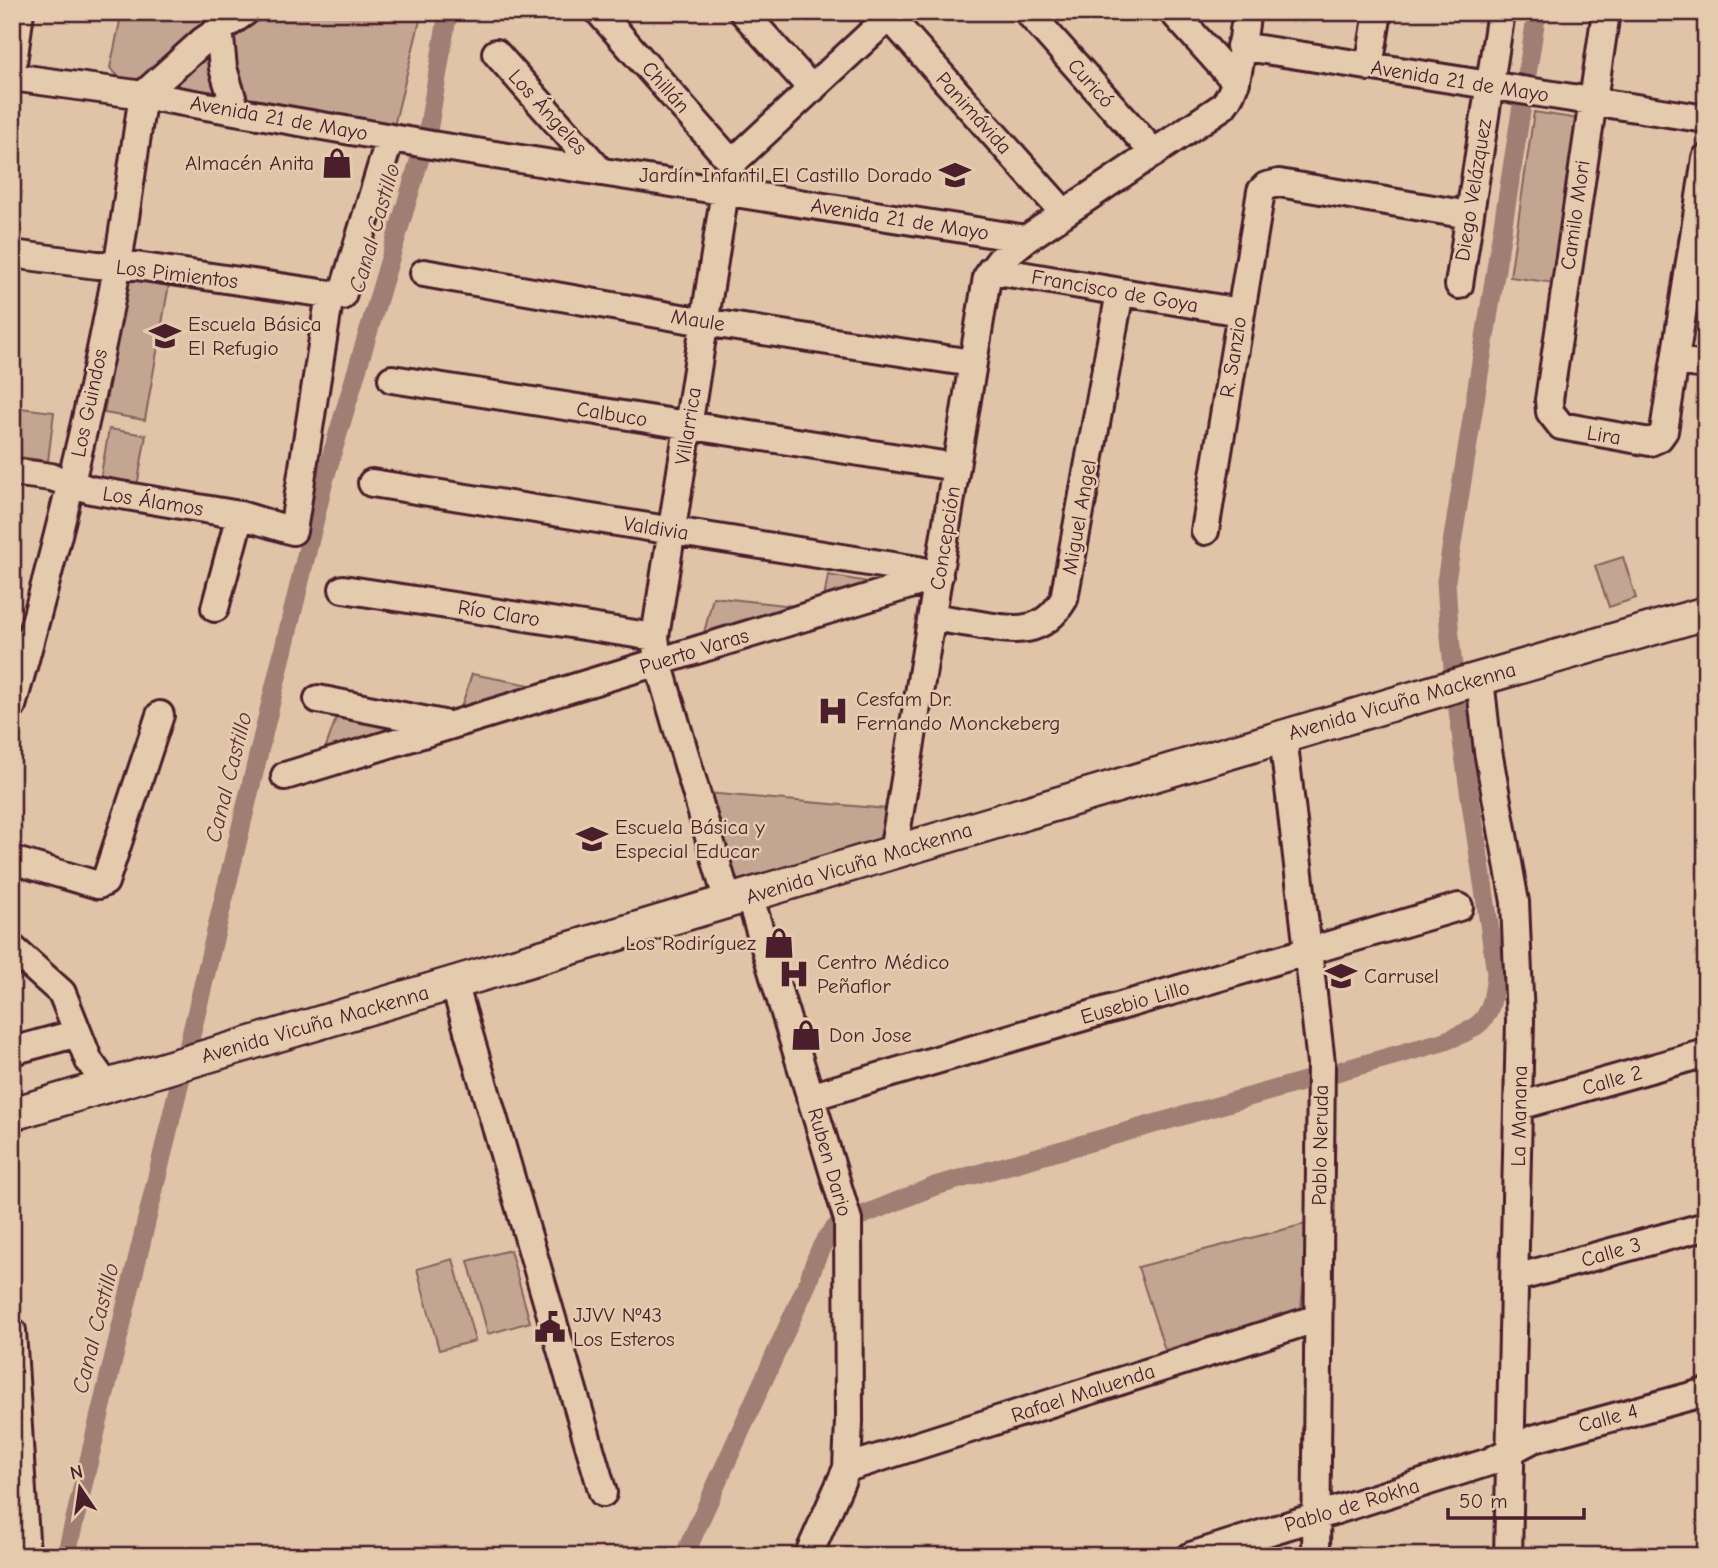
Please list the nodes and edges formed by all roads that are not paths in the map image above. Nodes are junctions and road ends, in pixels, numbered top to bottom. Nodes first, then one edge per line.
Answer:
1 (20, 12) edge
2 (245, 12) edge
3 (599, 12) edge
4 (743, 12) edge
5 (1028, 12) edge
6 (1173, 12) edge
7 (1247, 12) edge
8 (1378, 12) edge
9 (1501, 12) edge
10 (1606, 12) edge
11 (889, 14) edge
12 (219, 28) junction
13 (1241, 46) junction
14 (496, 53) dead end
15 (1369, 67) junction
16 (12, 69) edge
17 (12, 76) edge
18 (1236, 82) junction
19 (1497, 87) junction
20 (812, 89) junction
21 (143, 94) junction
22 (1592, 101) junction
23 (236, 111) junction
24 (1706, 119) edge
25 (410, 141) junction
26 (1154, 153) junction
27 (1706, 158) edge
28 (732, 163) junction
29 (601, 172) junction
30 (725, 191) junction
31 (1064, 214) junction
32 (1469, 215) junction
33 (1026, 239) junction
34 (12, 254) edge
35 (117, 266) junction
36 (991, 270) junction
37 (424, 273) dead end
38 (1459, 285) dead end
39 (1120, 292) junction
40 (336, 295) junction
41 (1240, 312) junction
42 (704, 322) junction
43 (1675, 361) junction
44 (972, 363) junction
45 (1706, 365) edge
46 (392, 379) dead end
47 (1552, 418) joint
48 (688, 426) junction
49 (956, 467) junction
50 (12, 472) edge
51 (72, 484) junction
52 (372, 484) dead end
53 (240, 515) junction
54 (672, 531) junction
55 (1205, 531) dead end
56 (939, 576) junction
57 (343, 589) dead end
58 (215, 608) dead end
59 (1706, 613) edge
60 (932, 617) junction
61 (657, 650) junction
62 (1480, 679) junction
63 (318, 699) dead end
64 (12, 706) edge
65 (160, 715) dead end
66 (449, 725) junction
67 (1283, 736) junction
68 (285, 776) dead end
69 (893, 853) junction
70 (12, 860) edge
71 (738, 899) junction
72 (1459, 907) dead end
73 (12, 948) edge
74 (1308, 951) junction
75 (454, 983) junction
76 (78, 1033) junction
77 (12, 1051) edge
78 (1706, 1053) edge
79 (107, 1086) junction
80 (810, 1097) junction
81 (1519, 1107) junction
82 (12, 1114) edge
83 (1706, 1226) edge
84 (1516, 1279) junction
85 (1318, 1318) junction
86 (12, 1331) edge
87 (1706, 1392) edge
88 (1512, 1450) junction
89 (847, 1468) junction
90 (603, 1493) dead end
91 (1316, 1516) junction
92 (26, 1556) edge
93 (808, 1556) edge
94 (1191, 1556) edge
95 (1315, 1556) edge
96 (1508, 1556) edge

1 - 16 street
2 - 12 street
3 - 28 street, Chillán
4 - 20 street
5 - 26 street, Curicó
6 - 18 street
7 - 13 street
8 - 15 street
9 - 19 street, Diego Velázquez
10 - 22 street, Camilo Mori
11 - 20 street
11 - 31 street, Panimávida
12 - 21 street
12 - 23 street
13 - 15 street, Avenida 21 de Mayo
13 - 18 street
14 - 29 street, Los Ángeles
15 - 19 street, Avenida 21 de Mayo
17 - 21 street, Avenida 21 de Mayo
18 - 26 street
19 - 22 street, Avenida 21 de Mayo
19 - 32 street, Diego Velázquez
20 - 28 street
21 - 23 street, Avenida 21 de Mayo
21 - 35 street, Los Guindos
22 - 24 street, Avenida 21 de Mayo
22 - 47 street, Camilo Mori
23 - 25 street, Avenida 21 de Mayo
25 - 29 street, Avenida 21 de Mayo
25 - 40 street
26 - 31 street
27 - 43 street
28 - 30 street, Villarrica
29 - 30 street, Avenida 21 de Mayo
30 - 33 street, Avenida 21 de Mayo
30 - 42 street, Villarrica
31 - 33 street
32 - 38 street, Diego Velázquez
32 - 41 street, R. Sanzio
33 - 36 street
34 - 35 street, Los Pimientos
35 - 40 street, Los Pimientos
35 - 51 street, Los Guindos
36 - 39 street, Francisco de Goya
36 - 44 street, Concepción
37 - 42 street, Maule
39 - 41 street, Francisco de Goya
39 - 60 street, Miguel Angel
40 - 53 street, Los Álamos
41 - 55 street, R. Sanzio
42 - 44 street, Maule
42 - 48 street, Villarrica
43 - 45 street
43 - 47 street, Lira
44 - 49 street, Concepción
46 - 48 street, Calbuco
48 - 49 street, Calbuco
48 - 54 street, Villarrica
49 - 56 street, Concepción
50 - 51 street, Los Álamos
51 - 53 street, Los Álamos
51 - 64 street, Los Guindos
52 - 54 street, Valdivia
53 - 58 street
54 - 56 street, Valdivia
54 - 61 street, Villarrica
56 - 60 street, Concepción
56 - 61 street, Puerto Varas
57 - 61 street, Río Claro
59 - 62 main road, Avenida Vicuña Mackenna
60 - 69 street, Concepción
61 - 66 street, Puerto Varas
61 - 71 street, Villarrica
62 - 67 main road, Avenida Vicuña Mackenna
62 - 81 street, La Manana
63 - 66 street, Puerto Varas
65 - 70 street
66 - 68 street, Puerto Varas
67 - 69 main road, Avenida Vicuña Mackenna
67 - 74 street, Pablo Neruda
69 - 71 main road, Avenida Vicuña Mackenna
71 - 75 main road, Avenida Vicuña Mackenna
71 - 80 street, Ruben Dario
72 - 74 street, Eusebio Lillo
73 - 76 street
74 - 80 street, Eusebio Lillo
74 - 85 street, Pablo Neruda
75 - 79 main road, Avenida Vicuña Mackenna
75 - 90 street
76 - 77 street
76 - 79 street
78 - 81 street, Calle 2
79 - 82 main road, Avenida Vicuña Mackenna
80 - 89 street, Ruben Dario
81 - 84 street, La Manana
83 - 84 street, Calle 3
84 - 88 street, La Manana
85 - 89 street, Rafael Maluenda
85 - 91 street, Pablo Neruda
86 - 92 street
87 - 88 street, Calle 4
88 - 91 street, Pablo de Rokha
88 - 96 street, La Manana
89 - 93 street, Ruben Dario
91 - 94 street, Pablo de Rokha
91 - 95 street, Pablo Neruda

